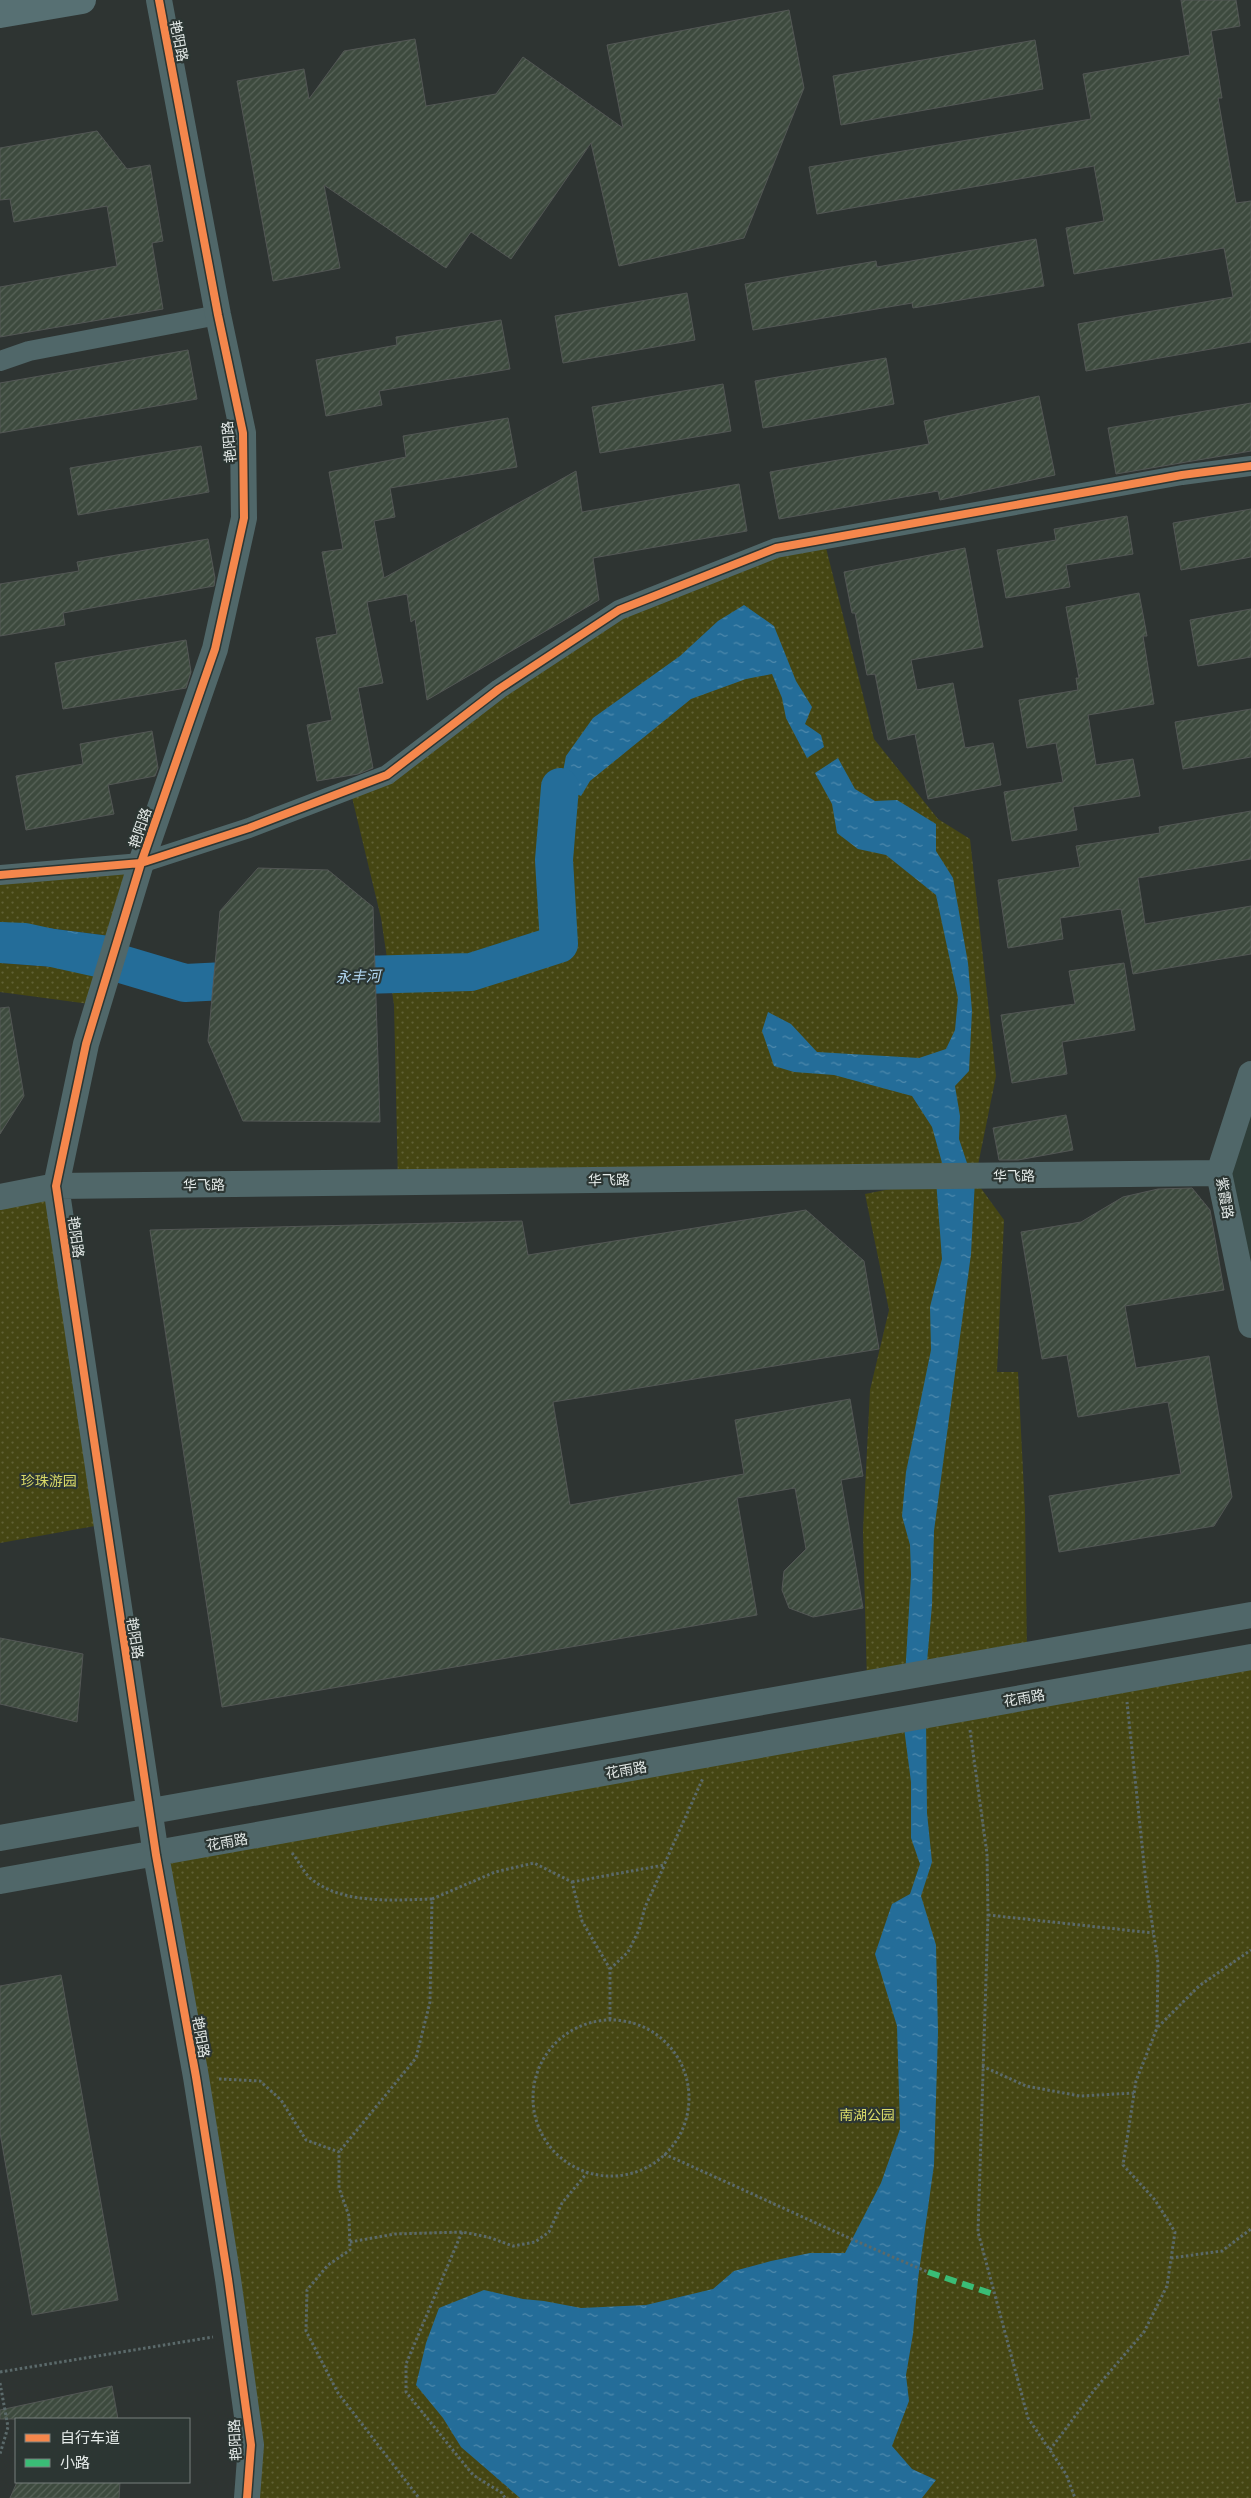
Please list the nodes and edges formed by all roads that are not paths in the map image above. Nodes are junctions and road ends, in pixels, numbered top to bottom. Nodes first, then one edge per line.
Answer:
1 (82, 0) edge
2 (159, 0) edge
3 (0, 14) edge
4 (218, 315) junction
5 (0, 360) edge
6 (1251, 466) edge
7 (140, 863) junction
8 (0, 875) edge
9 (1251, 1074) edge
10 (1219, 1173) junction
11 (56, 1186) junction
12 (0, 1197) edge
13 (1251, 1325) edge
14 (1251, 1615) edge
15 (1251, 1658) edge
16 (149, 1812) junction
17 (0, 1838) edge
18 (156, 1855) junction
19 (0, 1881) edge
20 (247, 2498) edge

1 - 3 main road
2 - 4 street, 艳阳路
4 - 5 street
4 - 7 street, 艳阳路
6 - 7 street
7 - 8 street
7 - 11 street, 艳阳路
9 - 10 street, 紫霞路
10 - 11 street, 华飞路
10 - 13 street, 紫霞路
11 - 12 street, 华飞路
11 - 16 street, 艳阳路
14 - 16 street
15 - 18 street, 花雨路
16 - 17 street
16 - 18 street, 艳阳路
18 - 19 street, 花雨路
18 - 20 street, 艳阳路

